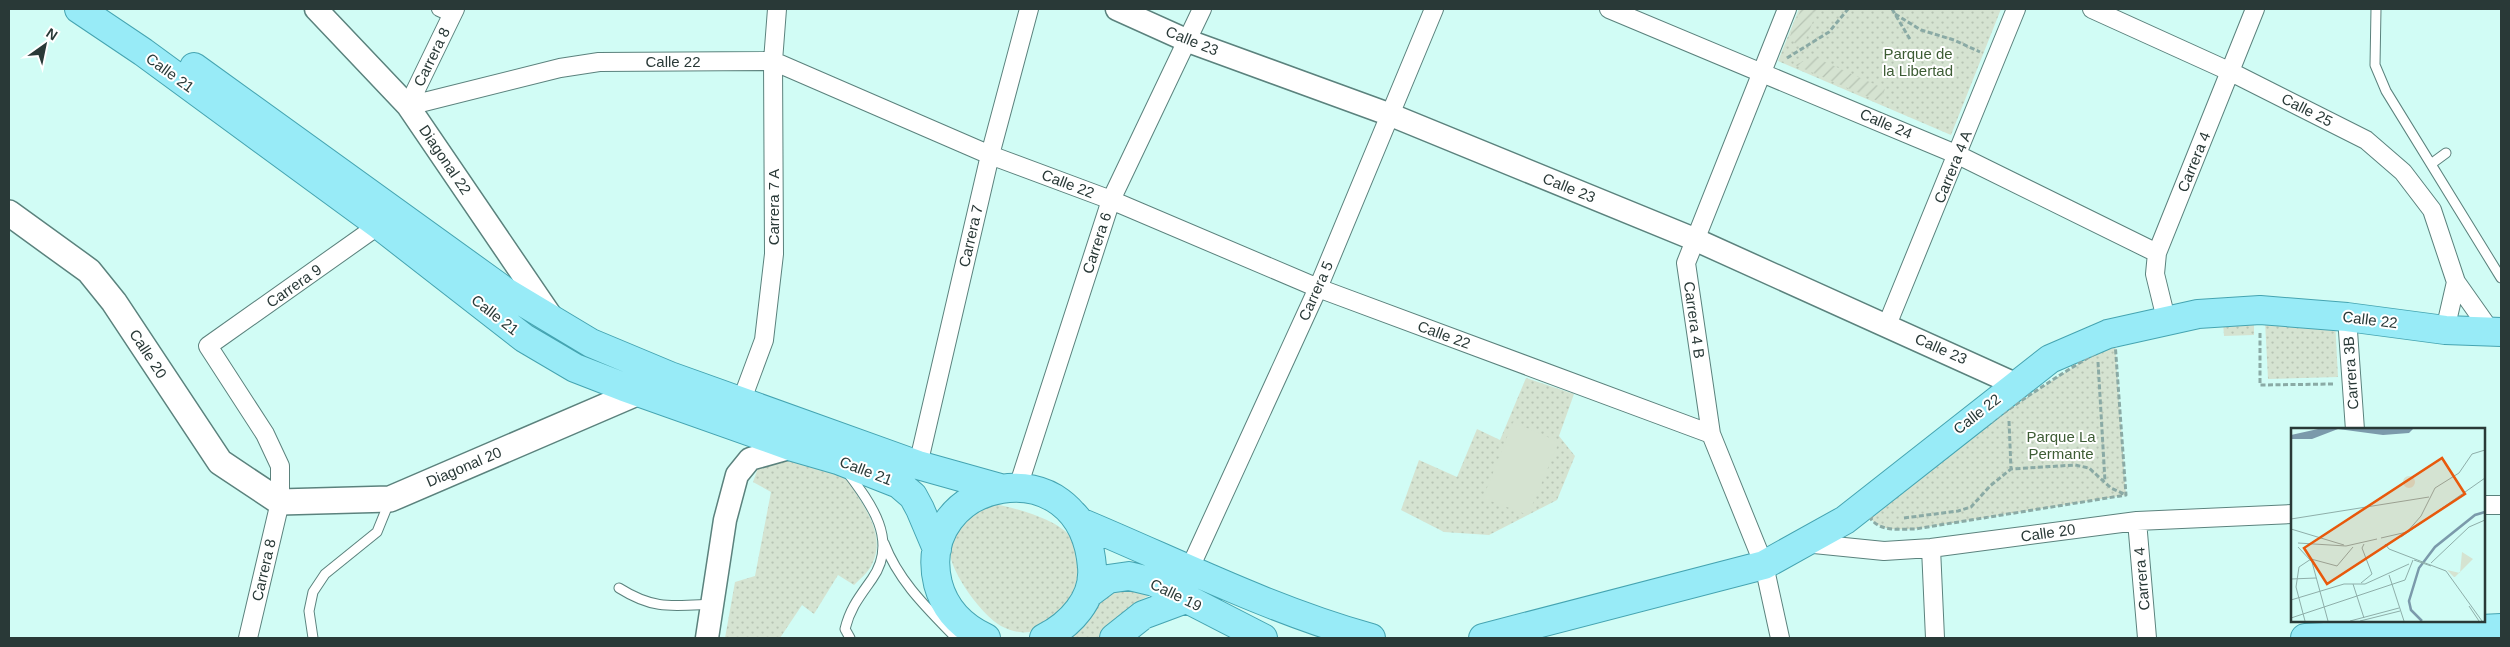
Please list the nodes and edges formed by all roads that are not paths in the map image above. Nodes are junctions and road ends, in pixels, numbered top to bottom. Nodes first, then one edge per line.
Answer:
1 (79, 9) edge
2 (112, 9) edge
3 (316, 9) edge
4 (777, 9) edge
5 (1029, 9) edge
6 (1117, 9) edge
7 (1202, 9) edge
8 (1434, 9) edge
9 (1610, 9) edge
10 (1787, 9) edge
11 (2016, 9) edge
12 (2092, 9) edge
13 (2255, 9) edge
14 (2376, 9) edge
15 (449, 11) edge
16 (1188, 41) junction
17 (774, 62) junction
18 (1762, 72) junction
19 (2230, 72) junction
20 (408, 106) junction
21 (1391, 115) junction
22 (2446, 153) dead end
23 (990, 155) junction
24 (1958, 155) junction
25 (2431, 164) junction
26 (1111, 200) junction
27 (9, 213) edge
28 (379, 225) junction
29 (1694, 239) junction
30 (2157, 253) junction
31 (2501, 278) edge
32 (2456, 282) junction
33 (1318, 288) junction
34 (2348, 317) junction
35 (2166, 319) junction
36 (556, 324) junction
37 (1887, 325) junction
38 (2445, 330) junction
39 (2496, 333) edge
40 (208, 346) joint
41 (638, 392) junction
42 (2012, 396) junction
43 (742, 402) junction
44 (2355, 428) edge
45 (1711, 434) junction
46 (793, 447) junction
47 (838, 460) junction
48 (918, 465) junction
49 (1009, 487) junction
50 (390, 499) junction
51 (280, 502) junction
52 (2501, 505) edge
53 (2485, 506) edge
54 (1068, 508) junction
55 (2291, 514) edge
56 (2137, 520) junction
57 (884, 543) junction
58 (1804, 543) junction
59 (1931, 548) junction
60 (937, 549) junction
61 (1764, 565) junction
62 (1189, 570) junction
63 (618, 588) dead end
64 (1088, 594) junction
65 (1186, 599) junction
66 (713, 604) junction
67 (2501, 628) edge
68 (1064, 631) edge
69 (2368, 631) edge
70 (248, 638) edge
71 (313, 638) edge
72 (706, 638) edge
73 (850, 638) edge
74 (956, 638) edge
75 (986, 638) edge
76 (1044, 638) edge
77 (1114, 638) edge
78 (1263, 638) edge
79 (1371, 638) edge
80 (1483, 638) edge
81 (1780, 638) edge
82 (1935, 638) edge
83 (2146, 638) edge
84 (2305, 638) edge

1 - 28 main road, Calle 21
2 - 36 main road, Calle 21
3 - 20 street, Diagonal 22
4 - 17 street, Carrera 7 A
5 - 23 street, Carrera 7
6 - 16 street, Calle 23
7 - 16 street, Carrera 6
8 - 21 street, Carrera 5
9 - 18 street, Calle 24
10 - 18 street, Carrera 4 B
11 - 24 street, Carrera 4 A
12 - 19 street, Calle 25
13 - 19 street, Carrera 4
14 - 25 lane
15 - 20 street, Carrera 8
16 - 21 street, Calle 23
16 - 26 street, Carrera 6
17 - 20 street, Calle 22
17 - 23 street, Calle 22
17 - 43 street, Carrera 7 A
18 - 24 street, Calle 24
18 - 29 street, Carrera 4 B
19 - 30 street, Carrera 4
19 - 32 street, Calle 25
20 - 36 street, Diagonal 22
21 - 29 street, Calle 23
21 - 33 street, Carrera 5
22 - 25 lane
23 - 26 street, Calle 22
23 - 48 street, Carrera 7
24 - 30 street, Calle 24
24 - 37 street, Carrera 4 A
25 - 31 lane
26 - 33 street, Calle 22
26 - 49 street, Carrera 6
27 - 51 main road, Calle 20
28 - 40 street, Carrera 9
28 - 41 main road, Calle 21
29 - 37 street, Calle 23
29 - 45 street, Carrera 4 B
30 - 35 street, Carrera 4
32 - 38 street
32 - 39 street, Calle 25
33 - 45 street, Calle 22
33 - 62 street, Carrera 5
34 - 35 main road, Calle 22
34 - 38 main road, Calle 22
34 - 44 street, Carrera 3B
35 - 42 main road, Calle 22
36 - 43 main road, Calle 21
37 - 42 street, Calle 23
38 - 39 main road, Calle 22
40 - 51 street, Carrera 8
41 - 46 main road, Calle 21
41 - 50 main road, Diagonal 20
42 - 58 main road, Calle 22
43 - 48 main road, Calle 21
45 - 61 street, Carrera 4 B
46 - 47 main road, Calle 21
46 - 66 street
47 - 57 lane
47 - 60 main road, Calle 21
48 - 49 main road, Calle 21
49 - 54 main road, Calle 21
49 - 60 main road, Calle 21
50 - 51 main road, Diagonal 20
50 - 71 lane
51 - 70 street, Carrera 8
52 - 53 street
54 - 62 main road
54 - 64 main road, Calle 21
55 - 56 street, Calle 20
56 - 59 street, Calle 20
56 - 83 street, Carrera 4
57 - 73 lane
57 - 74 lane
58 - 59 street, Calle 20
58 - 61 main road, Calle 22
59 - 82 street
60 - 75 main road, Calle 21
61 - 80 main road, Calle 22
61 - 81 street, Carrera 4 B
62 - 79 main road
63 - 66 lane
64 - 65 main road, Calle 19
64 - 68 main road, Calle 21
65 - 77 main road
65 - 78 main road, Calle 19
66 - 72 street
67 - 69 main road
68 - 76 main road, Calle 21
69 - 84 main road

